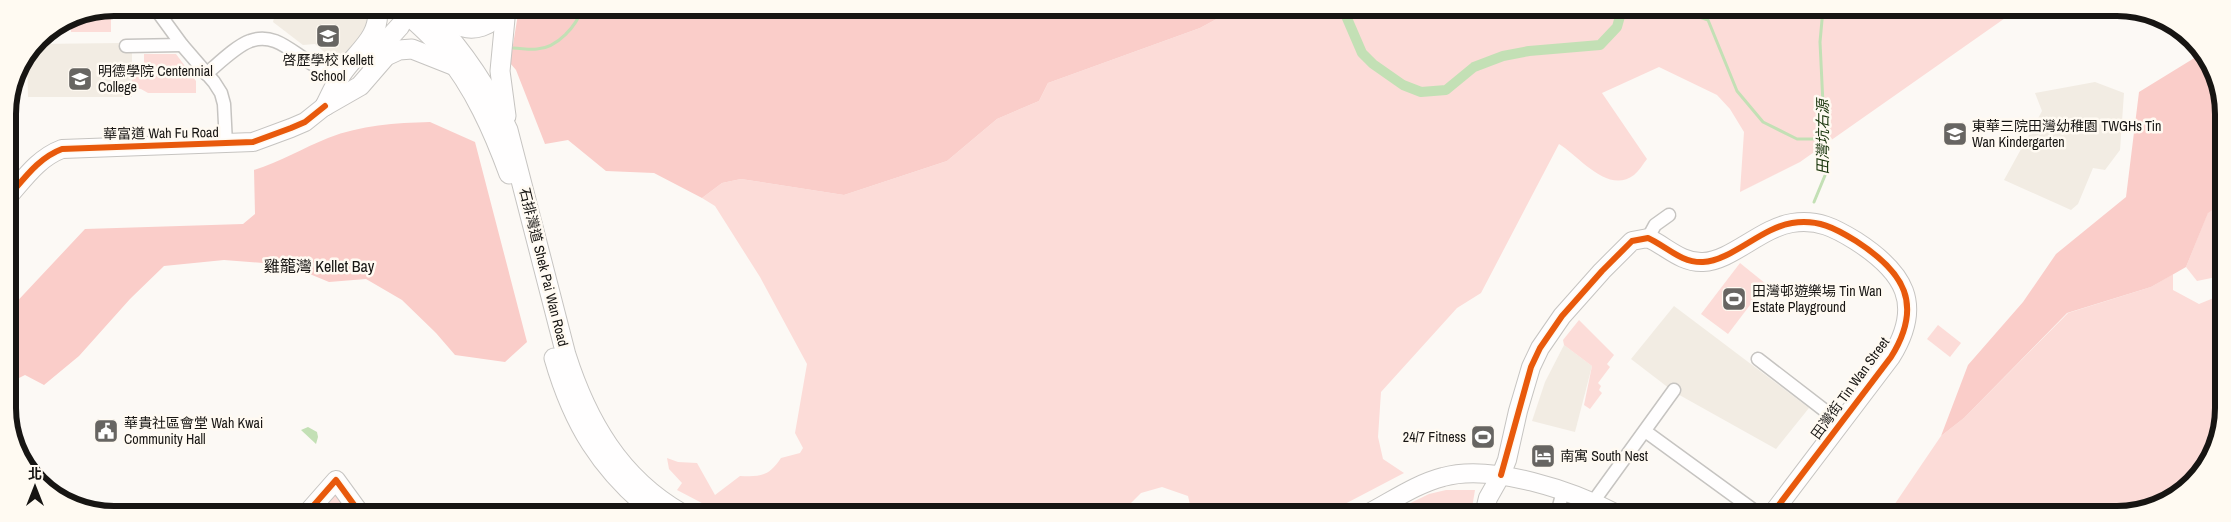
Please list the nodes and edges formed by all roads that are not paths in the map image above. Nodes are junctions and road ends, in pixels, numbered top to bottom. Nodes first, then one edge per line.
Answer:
1 (161, 16) edge
2 (378, 16) edge
3 (429, 16) edge
4 (446, 16) edge
5 (498, 16) edge
6 (505, 16) edge
7 (400, 17) edge
8 (182, 45) junction
9 (126, 46) dead end
10 (455, 66) junction
11 (206, 74) junction
12 (342, 74) junction
13 (325, 106) junction
14 (508, 130) junction
15 (226, 144) junction
16 (16, 188) edge
17 (1669, 215) dead end
18 (1648, 238) junction
19 (1758, 359) dead end
20 (1674, 390) dead end
21 (1841, 423) junction
22 (1645, 431) junction
23 (1502, 475) junction
24 (1563, 491) junction
25 (1593, 502) junction
26 (311, 506) edge
27 (355, 506) edge
28 (646, 506) edge
29 (670, 506) edge
30 (1382, 506) edge
31 (1486, 506) edge
32 (1559, 506) edge
33 (1601, 506) edge
34 (1748, 506) edge
35 (1778, 506) edge

1 - 8 street
2 - 12 main road
3 - 14 main road, 石排灣道 Shek Pai Wan Road
4 - 5 main road
6 - 14 main road
7 - 10 main road, 石排灣道 Shek Pai Wan Road
7 - 13 main road
8 - 9 street
8 - 11 street
10 - 13 main road
10 - 28 main road, 石排灣道 Shek Pai Wan Road
11 - 12 street
11 - 15 street
12 - 13 main road
13 - 15 street, 華富道 Wah Fu Road
14 - 29 main road, 石排灣道 Shek Pai Wan Road
15 - 16 street, 華富道 Wah Fu Road
17 - 18 street
18 - 21 street, 田灣街 Tin Wan Street
18 - 23 street
19 - 21 street
20 - 22 street
21 - 35 street, 田灣街 Tin Wan Street
22 - 25 street
22 - 34 street
23 - 24 street
23 - 30 street
23 - 31 street
24 - 25 street
24 - 32 street
25 - 33 street
26 - 27 street

